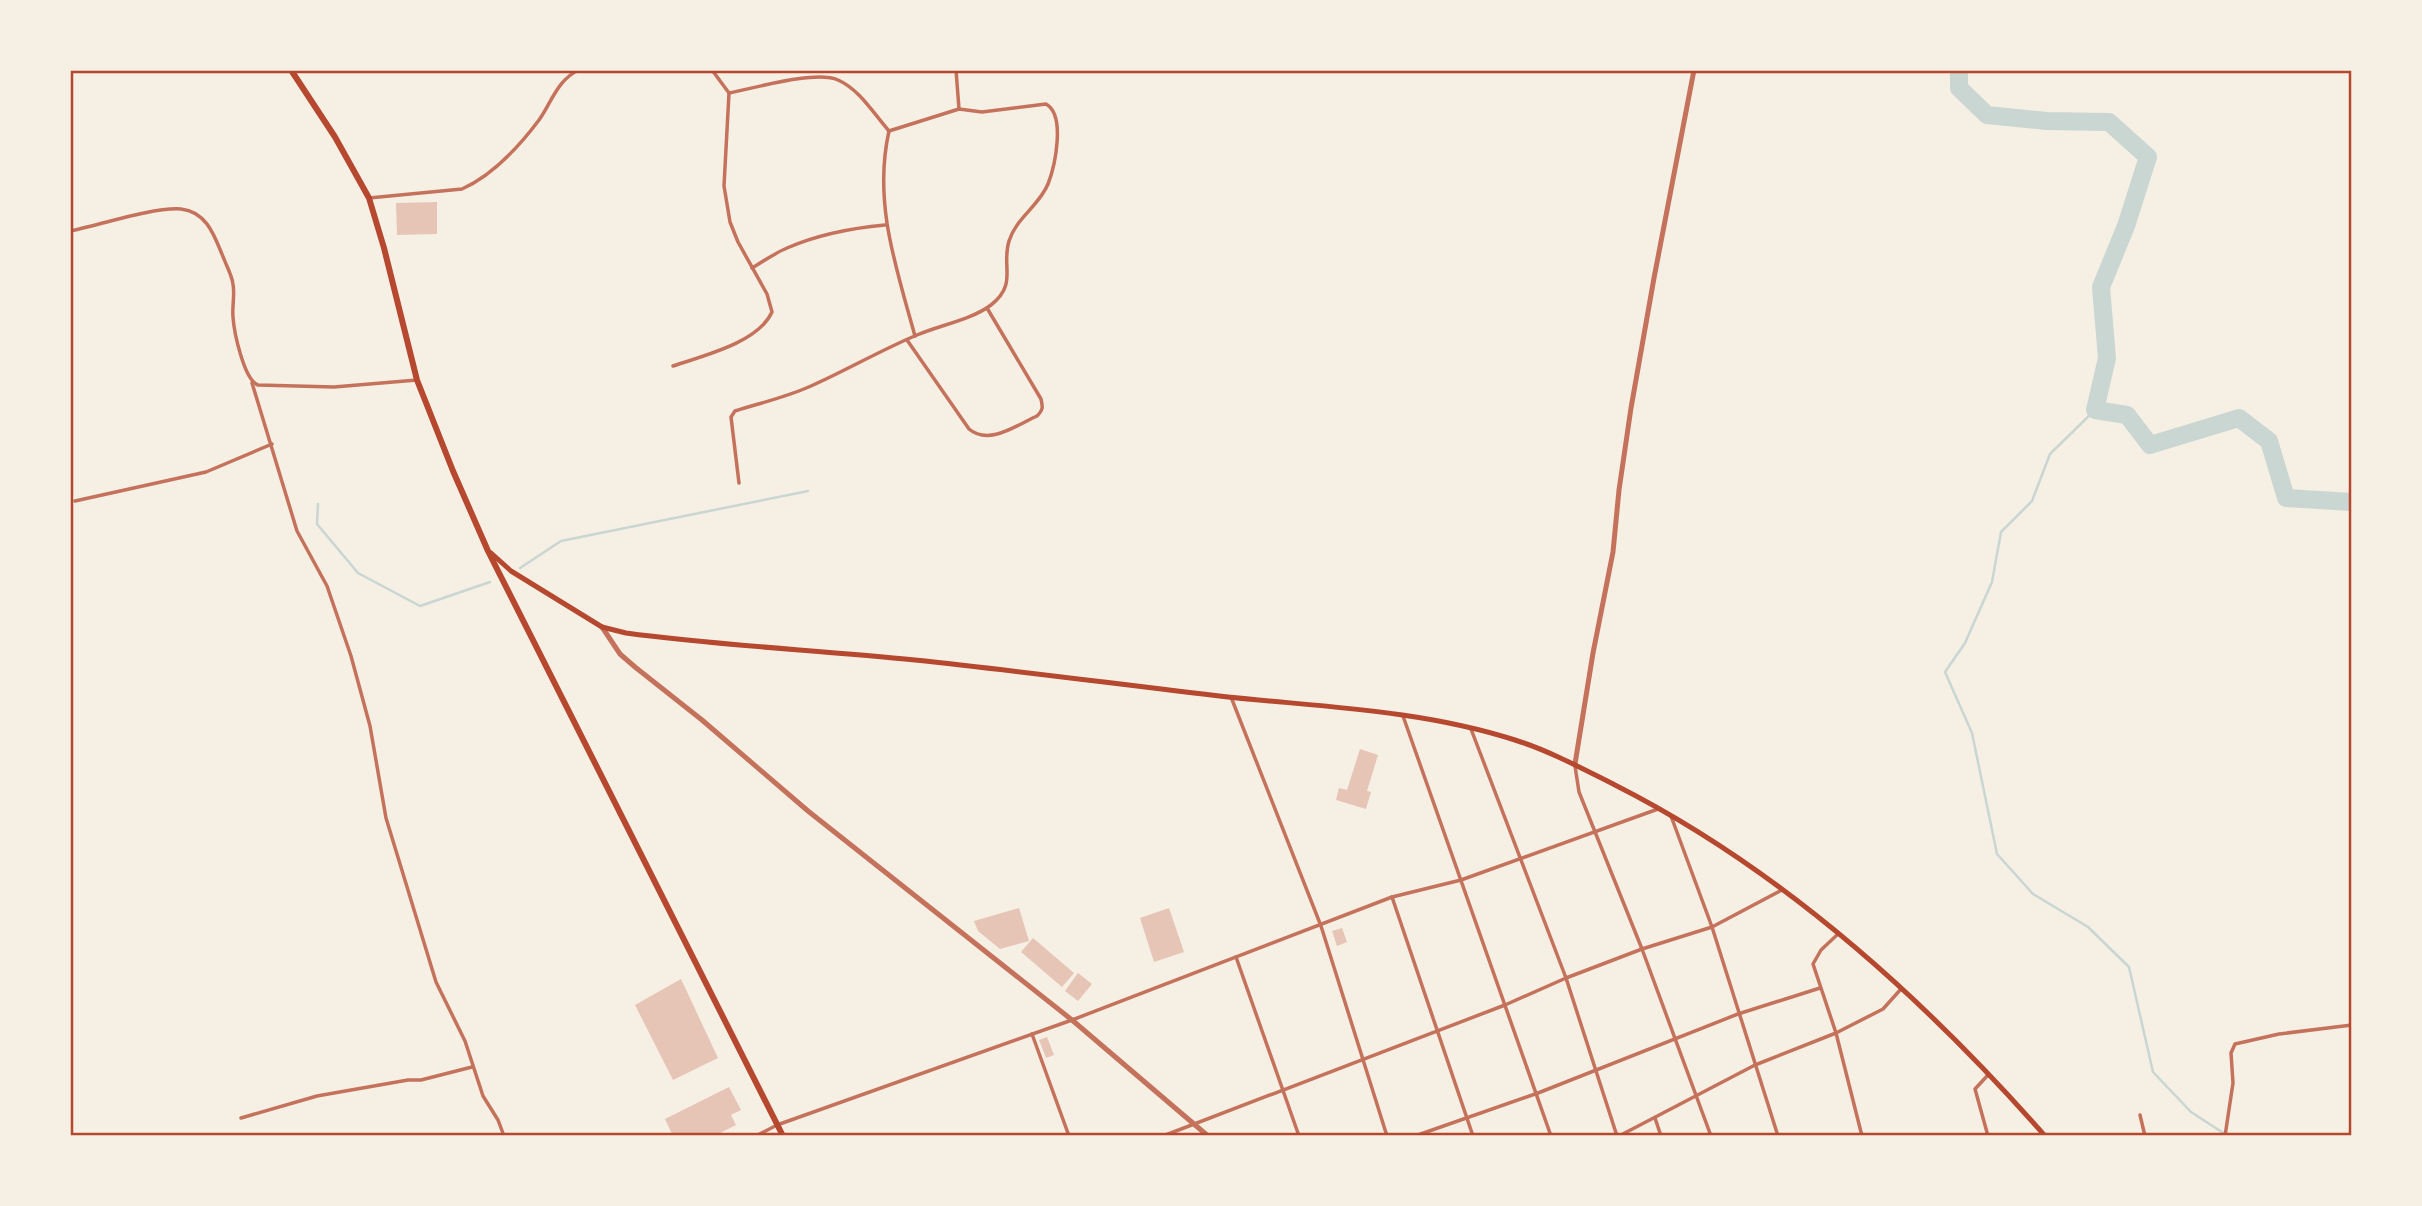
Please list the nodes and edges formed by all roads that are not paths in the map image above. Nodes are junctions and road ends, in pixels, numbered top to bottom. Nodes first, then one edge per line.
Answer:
1 (291, 70) edge
2 (579, 70) edge
3 (712, 70) edge
4 (956, 70) edge
5 (1695, 70) edge
6 (729, 93) junction
7 (959, 109) junction
8 (889, 131) junction
9 (369, 198) junction
10 (886, 225) junction
11 (70, 231) edge
12 (752, 268) junction
13 (987, 307) junction
14 (915, 336) junction
15 (907, 340) junction
16 (673, 366) dead end
17 (417, 380) junction
18 (252, 383) junction
19 (272, 444) junction
20 (739, 483) dead end
21 (75, 501) dead end
22 (488, 551) junction
23 (602, 627) junction
24 (1231, 697) junction
25 (1402, 713) junction
26 (1471, 729) junction
27 (1575, 764) junction
28 (1660, 808) junction
29 (1670, 814) junction
30 (1596, 833) junction
31 (1520, 860) junction
32 (1461, 880) junction
33 (1784, 889) junction
34 (1392, 898) junction
35 (1321, 926) junction
36 (1712, 927) junction
37 (1838, 934) junction
38 (1642, 950) junction
39 (1236, 957) junction
40 (1566, 978) junction
41 (1820, 988) junction
42 (1901, 989) junction
43 (1506, 1005) junction
44 (1738, 1014) junction
45 (1072, 1020) junction
46 (2352, 1025) edge
47 (1437, 1031) junction
48 (1836, 1033) junction
49 (1032, 1034) junction
50 (1676, 1039) junction
51 (1363, 1060) junction
52 (1755, 1065) junction
53 (472, 1067) junction
54 (1597, 1070) junction
55 (1989, 1074) junction
56 (1282, 1090) junction
57 (1538, 1093) junction
58 (1697, 1094) junction
59 (2140, 1115) dead end
60 (1468, 1116) junction
61 (241, 1118) dead end
62 (1655, 1118) junction
63 (778, 1125) junction
64 (1194, 1125) junction
65 (1182, 1129) junction
66 (504, 1136) edge
67 (756, 1136) edge
68 (783, 1136) edge
69 (1069, 1136) edge
70 (1163, 1136) edge
71 (1184, 1136) edge
72 (1208, 1136) edge
73 (1299, 1136) edge
74 (1387, 1136) edge
75 (1415, 1136) edge
76 (1474, 1136) edge
77 (1551, 1136) edge
78 (1618, 1136) edge
79 (1661, 1136) edge
80 (1711, 1136) edge
81 (1778, 1136) edge
82 (1862, 1136) edge
83 (1988, 1136) edge
84 (2045, 1136) edge
85 (2145, 1136) edge
86 (2225, 1136) edge

1 - 9 highway
2 - 9 street
3 - 6 street
4 - 7 street
5 - 27 street
6 - 8 street
6 - 12 street
7 - 8 street
7 - 13 street
8 - 10 street
9 - 17 highway
10 - 12 street
10 - 14 street
11 - 18 street
12 - 16 street
13 - 14 street
13 - 15 street
14 - 15 street
15 - 20 street
17 - 18 street
17 - 22 highway
18 - 19 street
19 - 21 street
19 - 53 street
22 - 23 main road
22 - 63 highway
23 - 24 main road
23 - 45 street
24 - 25 main road
24 - 35 street
25 - 26 main road
25 - 32 street
26 - 27 main road
26 - 31 street
27 - 28 main road
27 - 30 street
28 - 29 main road
28 - 30 street
29 - 33 main road
29 - 36 street
30 - 31 street
30 - 38 street
31 - 32 street
31 - 40 street
32 - 34 street
32 - 43 street
33 - 36 street
33 - 37 main road
34 - 35 street
34 - 47 street
35 - 39 street
35 - 51 street
36 - 38 street
36 - 44 street
37 - 41 street
37 - 42 main road
38 - 40 street
38 - 50 street
39 - 45 street
39 - 56 street
40 - 43 street
40 - 54 street
41 - 44 street
41 - 48 street
42 - 48 street
42 - 55 main road
43 - 47 street
43 - 57 street
44 - 50 street
44 - 52 street
45 - 49 street
45 - 64 street
46 - 86 street
47 - 51 street
47 - 60 street
48 - 52 street
48 - 82 street
49 - 63 street
49 - 69 street
50 - 54 street
50 - 58 street
51 - 56 street
51 - 74 street
52 - 58 street
52 - 81 street
53 - 61 street
53 - 66 street
54 - 57 street
54 - 78 street
55 - 83 street
55 - 84 main road
56 - 64 street
56 - 73 street
57 - 60 street
57 - 77 street
58 - 62 street
58 - 80 street
59 - 85 street
60 - 75 street
60 - 76 street
62 - 78 street
62 - 79 street
63 - 67 street
63 - 68 highway
64 - 65 street
64 - 72 street
65 - 70 street
65 - 71 street

